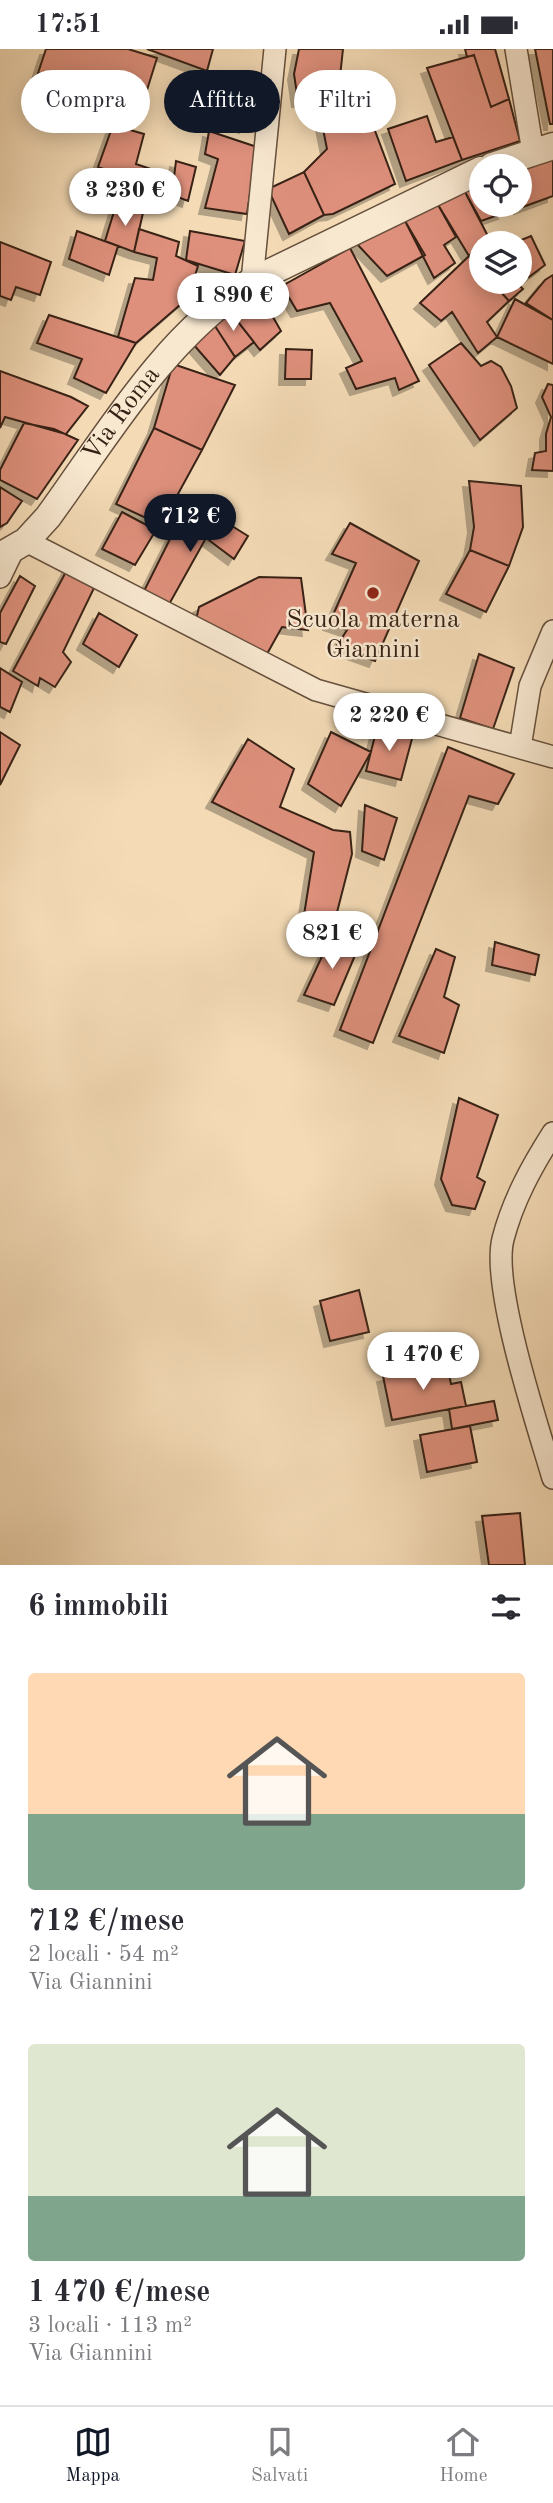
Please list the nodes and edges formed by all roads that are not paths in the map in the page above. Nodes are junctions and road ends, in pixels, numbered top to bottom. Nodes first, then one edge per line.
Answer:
1 (275, 49) edge
2 (516, 49) edge
3 (543, 149) edge
4 (469, 176) edge
5 (251, 281) junction
6 (13, 549) edge
7 (0, 577) edge
8 (553, 631) edge
9 (520, 747) junction
10 (553, 757) edge
11 (553, 1133) edge
12 (553, 1478) edge

1 - 5 street
2 - 3 street
4 - 5 street, Via Roma
5 - 6 street, Via Roma
6 - 7 street
6 - 9 street
8 - 9 street
9 - 10 street
11 - 12 street

